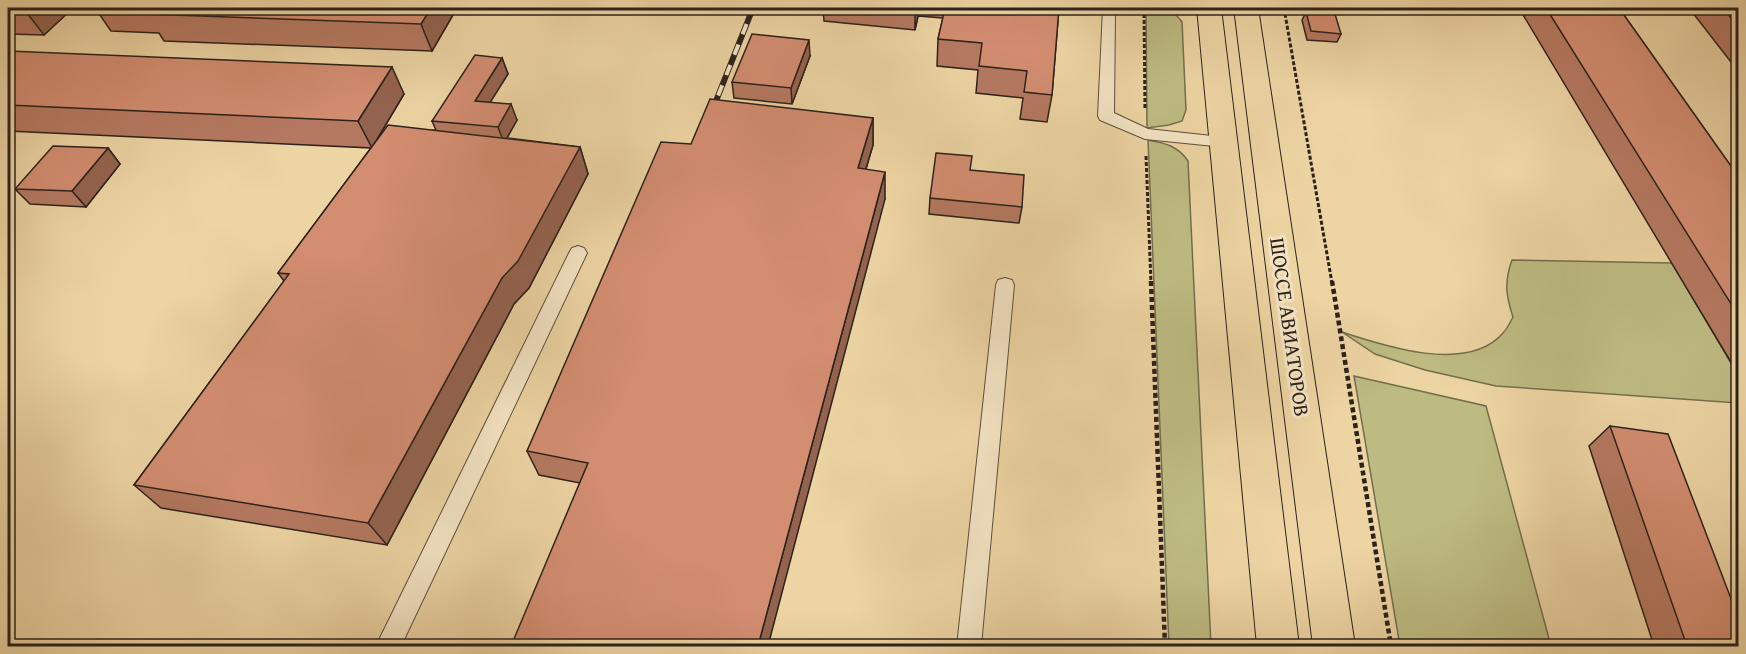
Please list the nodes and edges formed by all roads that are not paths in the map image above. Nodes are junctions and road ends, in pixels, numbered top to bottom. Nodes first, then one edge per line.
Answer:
1 (1115, 8) edge
2 (1209, 8) edge
3 (1246, 8) edge
4 (1224, 142) junction
5 (578, 252) dead end
6 (1005, 285) dead end
7 (388, 646) edge
8 (969, 646) edge
9 (1278, 646) edge
10 (1334, 646) edge

1 - 4 lane
2 - 4 main road, ШОССЕ АВИАТОРОВ
3 - 10 main road, ШОССЕ АВИАТОРОВ
4 - 9 main road, ШОССЕ АВИАТОРОВ
5 - 7 lane
6 - 8 lane

